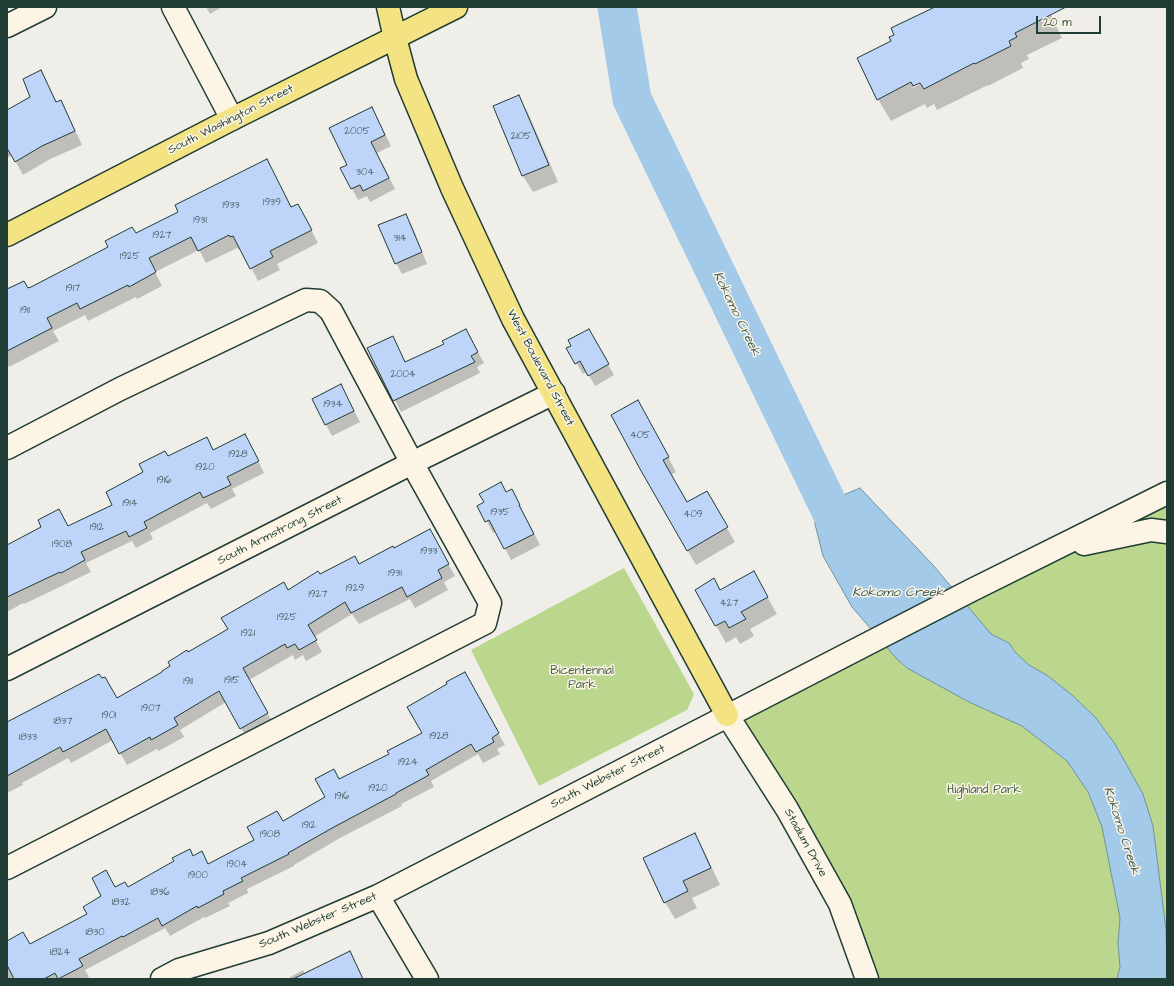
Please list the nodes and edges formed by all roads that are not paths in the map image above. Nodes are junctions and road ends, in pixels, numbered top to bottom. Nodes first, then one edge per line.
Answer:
1 (44, 7) edge
2 (173, 7) edge
3 (388, 7) edge
4 (456, 7) edge
5 (7, 26) edge
6 (395, 38) junction
7 (232, 119) junction
8 (7, 234) edge
9 (554, 393) junction
10 (7, 448) edge
11 (412, 463) junction
12 (1167, 493) edge
13 (1167, 532) edge
14 (1045, 554) junction
15 (7, 669) edge
16 (727, 715) junction
17 (7, 868) edge
18 (378, 896) junction
19 (162, 979) edge
20 (427, 979) edge
21 (867, 979) edge

1 - 5 street
2 - 7 street
3 - 6 main road, West Boulevard Street
4 - 6 main road, South Washington Street
6 - 7 main road, South Washington Street
6 - 9 main road, West Boulevard Street
7 - 8 main road, South Washington Street
9 - 11 street, South Armstrong Street
9 - 16 main road, West Boulevard Street
10 - 11 street
11 - 15 street, South Armstrong Street
11 - 17 street
12 - 14 street, South Webster Street
13 - 14 street, South Webster Street
14 - 16 street, South Webster Street
16 - 18 street, South Webster Street
16 - 21 street, Stadium Drive
18 - 19 street, South Webster Street
18 - 20 street

